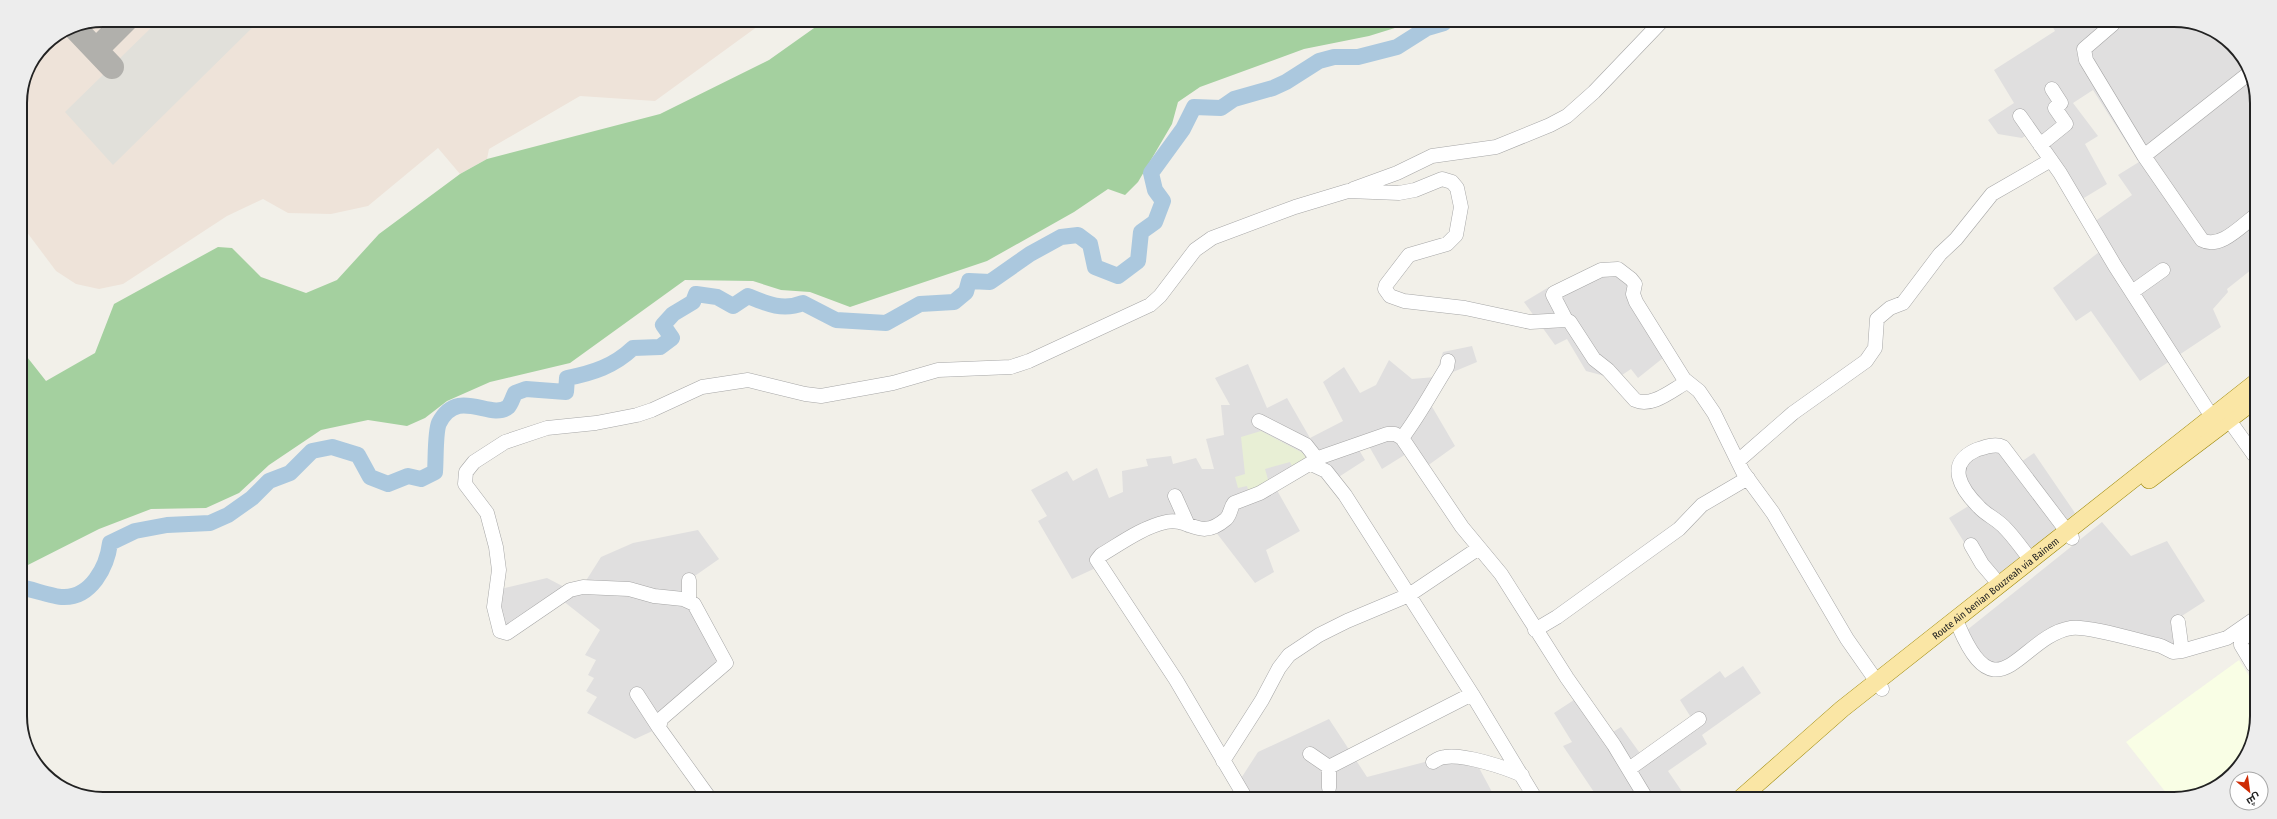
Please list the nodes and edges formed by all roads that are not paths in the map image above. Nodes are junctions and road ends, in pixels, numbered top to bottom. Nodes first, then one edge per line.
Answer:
1 (1656, 27) edge
2 (2110, 27) edge
3 (2245, 76) edge
4 (2052, 89) dead end
5 (2020, 116) dead end
6 (2040, 145) junction
7 (2144, 156) junction
8 (2051, 160) junction
9 (1348, 191) junction
10 (2250, 219) edge
11 (2163, 270) dead end
12 (2132, 292) junction
13 (1566, 320) junction
14 (1448, 361) dead end
15 (1687, 382) junction
16 (2250, 387) edge
17 (2250, 404) edge
18 (2212, 416) junction
19 (2229, 420) junction
20 (1259, 421) dead end
21 (1402, 438) junction
22 (2250, 450) edge
23 (1738, 461) junction
24 (1314, 462) junction
25 (1748, 478) junction
26 (1175, 496) dead end
27 (1188, 525) junction
28 (2070, 534) junction
29 (1971, 545) dead end
30 (1479, 548) junction
31 (2030, 559) junction
32 (689, 580) dead end
33 (1999, 584) junction
34 (1409, 596) junction
35 (689, 601) junction
36 (2178, 622) dead end
37 (2250, 622) edge
38 (1959, 627) junction
39 (1535, 630) junction
40 (2250, 633) edge
41 (2227, 638) junction
42 (2241, 640) junction
43 (2182, 651) junction
44 (2250, 660) edge
45 (1879, 686) junction
46 (637, 694) dead end
47 (1472, 694) junction
48 (1699, 719) dead end
49 (659, 728) junction
50 (1310, 754) dead end
51 (1224, 761) junction
52 (1433, 762) dead end
53 (1329, 767) junction
54 (1629, 770) junction
55 (1522, 775) junction
56 (1329, 788) dead end
57 (705, 792) edge
58 (1242, 792) edge
59 (1532, 792) edge
60 (1642, 792) edge
61 (1748, 792) edge
62 (1760, 792) edge

1 - 9 street
2 - 7 street
3 - 7 street
4 - 6 street
5 - 6 street
6 - 8 street
7 - 10 street
8 - 12 street
8 - 23 street
9 - 13 street
9 - 35 street
11 - 12 street
12 - 18 street
13 - 15 street
13 - 15 street
14 - 21 street
15 - 23 street
16 - 18 main road, Route Ain benian Bouzreah via Bainem
17 - 19 main road, Route Ain benian Bouzreah via Bainem
18 - 28 main road, Route Ain benian Bouzreah via Bainem
19 - 22 street
19 - 28 main road, Route Ain benian Bouzreah via Bainem
20 - 24 street
21 - 24 street
21 - 30 street
23 - 25 street
24 - 27 street
24 - 34 street
25 - 39 street
25 - 45 street
26 - 27 street
27 - 51 street
28 - 31 main road, Route Ain benian Bouzreah via Bainem
28 - 31 street
28 - 38 main road, Route Ain benian Bouzreah via Bainem
29 - 33 street
30 - 34 street
30 - 39 street
31 - 33 main road, Route Ain benian Bouzreah via Bainem
32 - 35 street
33 - 45 main road, Route Ain benian Bouzreah via Bainem
34 - 47 street
34 - 51 street
35 - 49 street
36 - 43 street
37 - 41 street
38 - 43 street
38 - 45 main road, Route Ain benian Bouzreah via Bainem
39 - 54 street
40 - 42 street
41 - 42 street
41 - 43 street
42 - 44 street
45 - 61 main road, Route Ain benian Bouzreah via Bainem
45 - 62 main road, Route Ain benian Bouzreah via Bainem
46 - 49 street
47 - 53 street
47 - 55 street
48 - 54 street
49 - 57 street
50 - 53 street
51 - 58 street
52 - 55 street
53 - 56 street
54 - 60 street
55 - 59 street

